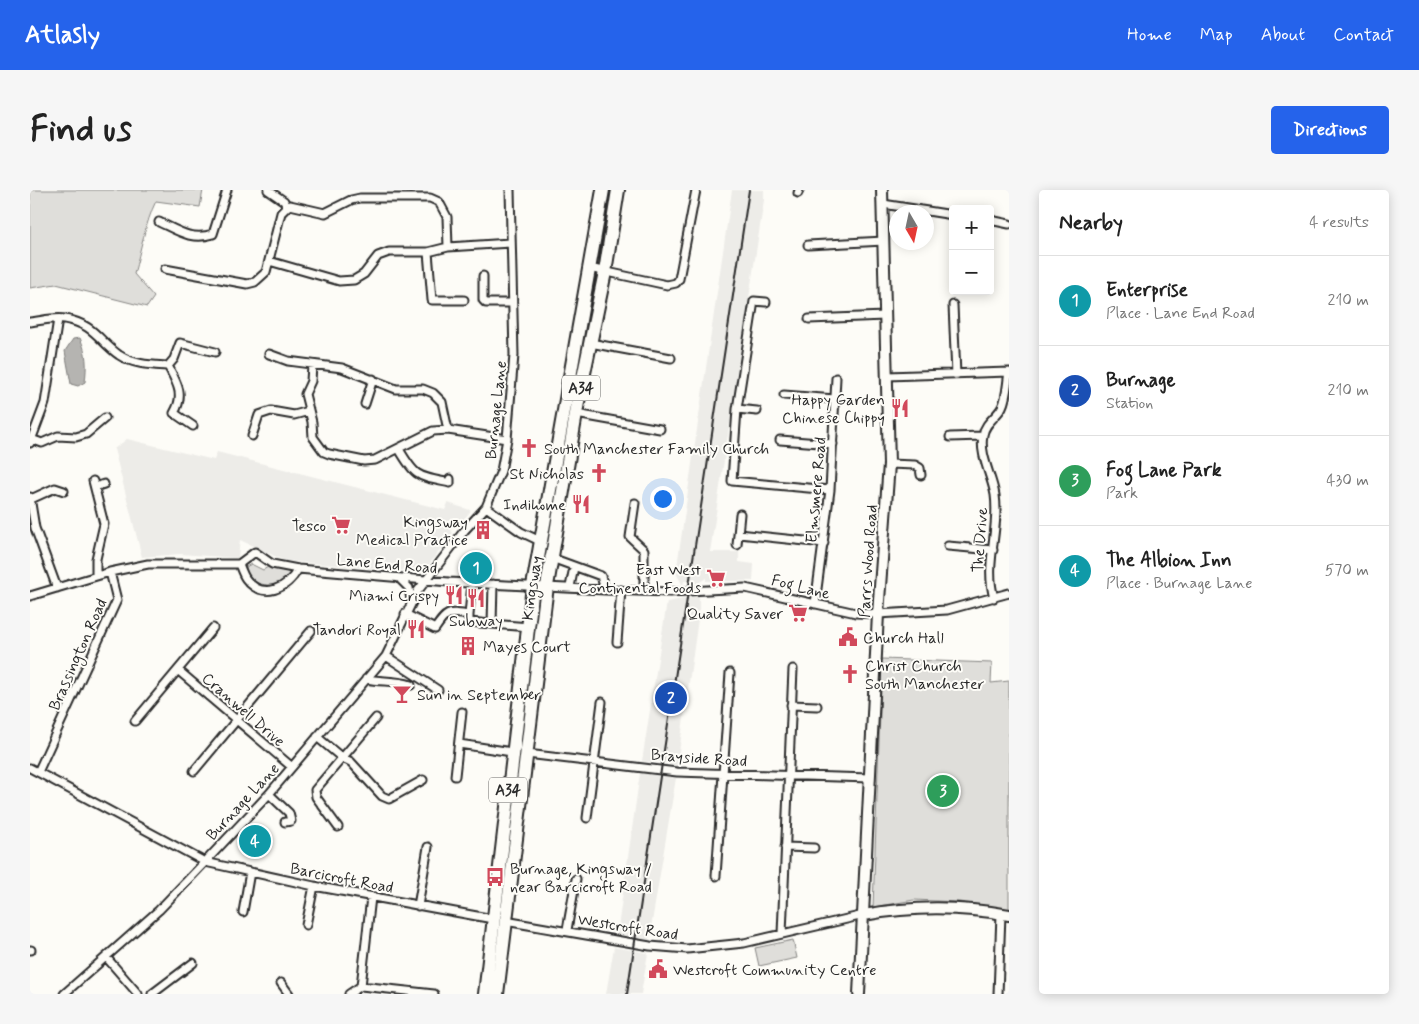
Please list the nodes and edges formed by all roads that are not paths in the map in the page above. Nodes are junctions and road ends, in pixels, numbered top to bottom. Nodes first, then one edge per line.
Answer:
1 (226, 190) edge
2 (268, 190) edge
3 (510, 190) edge
4 (603, 190) edge
5 (618, 190) edge
6 (696, 190) edge
7 (882, 190) edge
8 (883, 204) junction
9 (286, 207) junction
10 (949, 214) edge
11 (994, 221) edge
12 (160, 222) dead end
13 (1009, 224) edge
14 (884, 241) junction
15 (510, 243) junction
16 (808, 245) dead end
17 (448, 247) junction
18 (428, 252) junction
19 (269, 261) junction
20 (589, 268) junction
21 (165, 269) dead end
22 (605, 272) junction
23 (483, 276) dead end
24 (464, 300) dead end
25 (766, 302) dead end
26 (512, 303) junction
27 (953, 305) dead end
28 (886, 316) junction
29 (58, 319) junction
30 (809, 319) dead end
31 (30, 322) edge
32 (590, 342) junction
33 (215, 352) dead end
34 (269, 354) dead end
35 (671, 358) dead end
36 (312, 365) junction
37 (168, 366) junction
38 (1009, 372) edge
39 (956, 374) junction
40 (886, 376) junction
41 (836, 378) dead end
42 (373, 379) junction
43 (784, 395) dead end
44 (835, 398) junction
45 (365, 404) dead end
46 (309, 410) junction
47 (737, 410) junction
48 (757, 411) dead end
49 (576, 414) junction
50 (105, 418) dead end
51 (193, 426) dead end
52 (660, 429) dead end
53 (448, 430) junction
54 (252, 436) dead end
55 (982, 436) junction
56 (950, 437) dead end
57 (507, 439) junction
58 (780, 440) dead end
59 (31, 441) edge
60 (833, 444) junction
61 (399, 449) junction
62 (889, 464) junction
63 (921, 475) dead end
64 (450, 479) dead end
65 (564, 483) junction
66 (104, 484) dead end
67 (830, 490) junction
68 (64, 491) dead end
69 (30, 498) edge
70 (635, 503) dead end
71 (486, 507) junction
72 (550, 509) junction
73 (740, 514) dead end
74 (32, 528) edge
75 (739, 534) junction
76 (540, 541) junction
77 (824, 543) junction
78 (738, 545) dead end
79 (948, 546) dead end
80 (992, 550) junction
81 (549, 557) junction
82 (239, 564) junction
83 (574, 567) junction
84 (298, 569) junction
85 (110, 572) junction
86 (96, 576) junction
87 (397, 577) junction
88 (426, 580) junction
89 (472, 583) junction
90 (493, 584) junction
91 (533, 586) junction
92 (547, 586) junction
93 (570, 587) junction
94 (57, 588) junction
95 (605, 590) junction
96 (621, 590) junction
97 (644, 591) junction
98 (1009, 593) edge
99 (30, 596) edge
100 (994, 598) junction
101 (411, 603) junction
102 (815, 604) junction
103 (405, 614) junction
104 (469, 614) junction
105 (878, 614) junction
106 (492, 624) junction
107 (530, 627) junction
108 (213, 628) dead end
109 (311, 631) dead end
110 (617, 642) dead end
111 (386, 656) junction
112 (526, 663) junction
113 (793, 669) dead end
114 (179, 670) junction
115 (730, 673) dead end
116 (366, 680) junction
117 (412, 685) dead end
118 (438, 690) dead end
119 (602, 702) dead end
120 (791, 705) junction
121 (817, 706) dead end
122 (462, 712) dead end
123 (376, 718) dead end
124 (237, 721) junction
125 (135, 722) dead end
126 (317, 737) junction
127 (458, 744) junction
128 (512, 752) junction
129 (527, 754) junction
130 (341, 757) junction
131 (595, 761) junction
132 (292, 767) junction
133 (30, 768) edge
134 (194, 771) dead end
135 (38, 772) junction
136 (722, 773) junction
137 (455, 776) dead end
138 (788, 776) junction
139 (870, 778) junction
140 (423, 780) dead end
141 (269, 794) junction
142 (588, 818) dead end
143 (285, 822) dead end
144 (338, 827) dead end
145 (428, 847) dead end
146 (784, 847) junction
147 (814, 848) dead end
148 (205, 862) junction
149 (250, 872) junction
150 (716, 876) dead end
151 (576, 879) dead end
152 (314, 886) junction
153 (371, 897) junction
154 (418, 906) junction
155 (243, 912) dead end
156 (1005, 914) edge
157 (864, 915) junction
158 (499, 920) junction
159 (306, 926) dead end
160 (567, 930) junction
161 (782, 934) junction
162 (106, 957) junction
163 (193, 963) dead end
164 (280, 983) dead end
165 (361, 986) junction
166 (418, 993) edge
167 (64, 994) edge
168 (138, 994) edge
169 (152, 994) edge
170 (289, 994) edge
171 (349, 994) edge
172 (434, 994) edge
173 (485, 994) edge
174 (497, 994) edge
175 (860, 994) edge
176 (998, 994) edge

1 - 12 street
2 - 9 street
3 - 15 street, Burnage Lane
4 - 20 highway, Kingsway / A34
5 - 22 highway, Kingsway / A34
6 - 22 street
7 - 8 street, Parrs Wood Road
8 - 10 street
8 - 14 street, Parrs Wood Road
9 - 17 street
9 - 19 street
11 - 13 street
14 - 16 street
14 - 28 street, Parrs Wood Road
15 - 17 street
15 - 26 street, Burnage Lane
17 - 18 street
18 - 19 street
18 - 24 street
19 - 21 street
20 - 22 street
20 - 72 highway, Kingsway / A34
22 - 32 highway, Kingsway / A34
23 - 26 street
25 - 47 street
26 - 57 street, Burnage Lane
27 - 39 street
28 - 30 street
28 - 40 street, Parrs Wood Road
29 - 31 street
29 - 37 street
29 - 59 street
32 - 35 street
32 - 49 highway, Kingsway / A34
33 - 37 street
34 - 36 street
36 - 42 street
36 - 46 street
37 - 51 street
38 - 39 street
38 - 55 street
39 - 40 street
40 - 62 street, Parrs Wood Road
41 - 44 street, Elmsmere Road
42 - 45 street
42 - 53 street
43 - 44 street
44 - 60 street, Elmsmere Road
46 - 54 street
46 - 61 street
47 - 48 street
47 - 67 street
49 - 52 street
49 - 65 highway, Kingsway / A34
50 - 59 street
53 - 57 street
53 - 61 street
55 - 56 street
55 - 80 street, The Drive
57 - 71 street, Burnage Lane
58 - 60 street
60 - 67 street, Elmsmere Road
61 - 64 street
62 - 63 street
62 - 105 street, Parrs Wood Road
65 - 72 highway
65 - 81 highway, Kingsway / A34
66 - 86 street
67 - 77 street, Elmsmere Road
68 - 69 street
69 - 74 street
70 - 97 street
71 - 76 street
71 - 88 street, Burnage Lane
72 - 76 highway, Kingsway / A34
72 - 81 highway
73 - 75 street
74 - 94 street
75 - 77 street
75 - 78 street
76 - 91 highway, Kingsway / A34
77 - 102 street, Elmsmere Road
79 - 80 street
80 - 100 street, The Drive
81 - 83 street
81 - 91 highway
81 - 92 highway, Kingsway / A34
82 - 84 street, Lane End Road
82 - 84 street
82 - 85 street
83 - 93 street
83 - 95 street
84 - 87 street, Lane End Road
85 - 86 street
85 - 135 street, Brassington Road
86 - 94 street
87 - 88 street, Lane End Road
87 - 101 street
88 - 89 street, Lane End Road
88 - 101 street, Burnage Lane
89 - 90 street, Lane End Road
89 - 104 street
90 - 91 street, Lane End Road
90 - 106 street
91 - 92 street, Fog Lane
91 - 107 highway, Kingsway / A34
92 - 93 street, Fog Lane
92 - 112 highway
92 - 129 highway, Kingsway / A34
93 - 95 street, Fog Lane
94 - 99 street
95 - 96 street, Fog Lane
96 - 97 street, Fog Lane
96 - 110 street
97 - 102 street, Fog Lane
98 - 100 street, Fog Lane
100 - 105 street, Fog Lane
101 - 103 street, Burnage Lane
102 - 105 street, Fog Lane
103 - 104 street
103 - 111 street, Burnage Lane
104 - 106 street
105 - 139 street, Parrs Wood Road
106 - 107 street
107 - 112 highway, Kingsway / A34
108 - 114 street, Cranwell Drive
109 - 124 street
111 - 116 street, Burnage Lane
111 - 118 street
112 - 128 highway, Kingsway / A34
113 - 120 street
114 - 124 street, Cranwell Drive
114 - 125 street, Cranwell Drive
115 - 136 street
116 - 117 street
116 - 126 street, Burnage Lane
119 - 131 street
120 - 121 street
120 - 138 street
122 - 127 street
123 - 130 street
124 - 132 street, Cranwell Drive
124 - 134 street
126 - 130 street
126 - 132 street, Burnage Lane
127 - 128 street
127 - 137 street
128 - 158 highway, Kingsway / A34
129 - 131 street, Brayside Road
129 - 158 highway, Kingsway / A34
130 - 140 street
130 - 144 street
131 - 136 street, Brayside Road
131 - 142 street
132 - 141 street, Burnage Lane
133 - 135 street, Barcicroft Road
135 - 148 street, Barcicroft Road
136 - 138 street, Brayside Road
136 - 150 street
138 - 139 street, Brayside Road
138 - 146 street
139 - 157 street, Parrs Wood Road
141 - 143 street
141 - 148 street, Burnage Lane
145 - 154 street
146 - 147 street
146 - 161 street
148 - 149 street, Barcicroft Road
148 - 162 street, Burnage Lane
149 - 152 street, Barcicroft Road
149 - 155 street
151 - 160 street
152 - 153 street, Barcicroft Road
152 - 159 street
153 - 154 street, Barcicroft Road
153 - 165 street
154 - 158 street, Barcicroft Road
156 - 157 street
156 - 176 street
157 - 161 street, Westcroft Road
157 - 175 street, Parrs Wood Road
158 - 160 street, Westcroft Road
158 - 173 highway, Kingsway / A34
158 - 174 highway, Kingsway / A34
160 - 161 street, Westcroft Road
162 - 167 street, Burnage Lane
162 - 168 street
163 - 169 street
164 - 170 street
165 - 166 street
165 - 171 street
166 - 172 street

